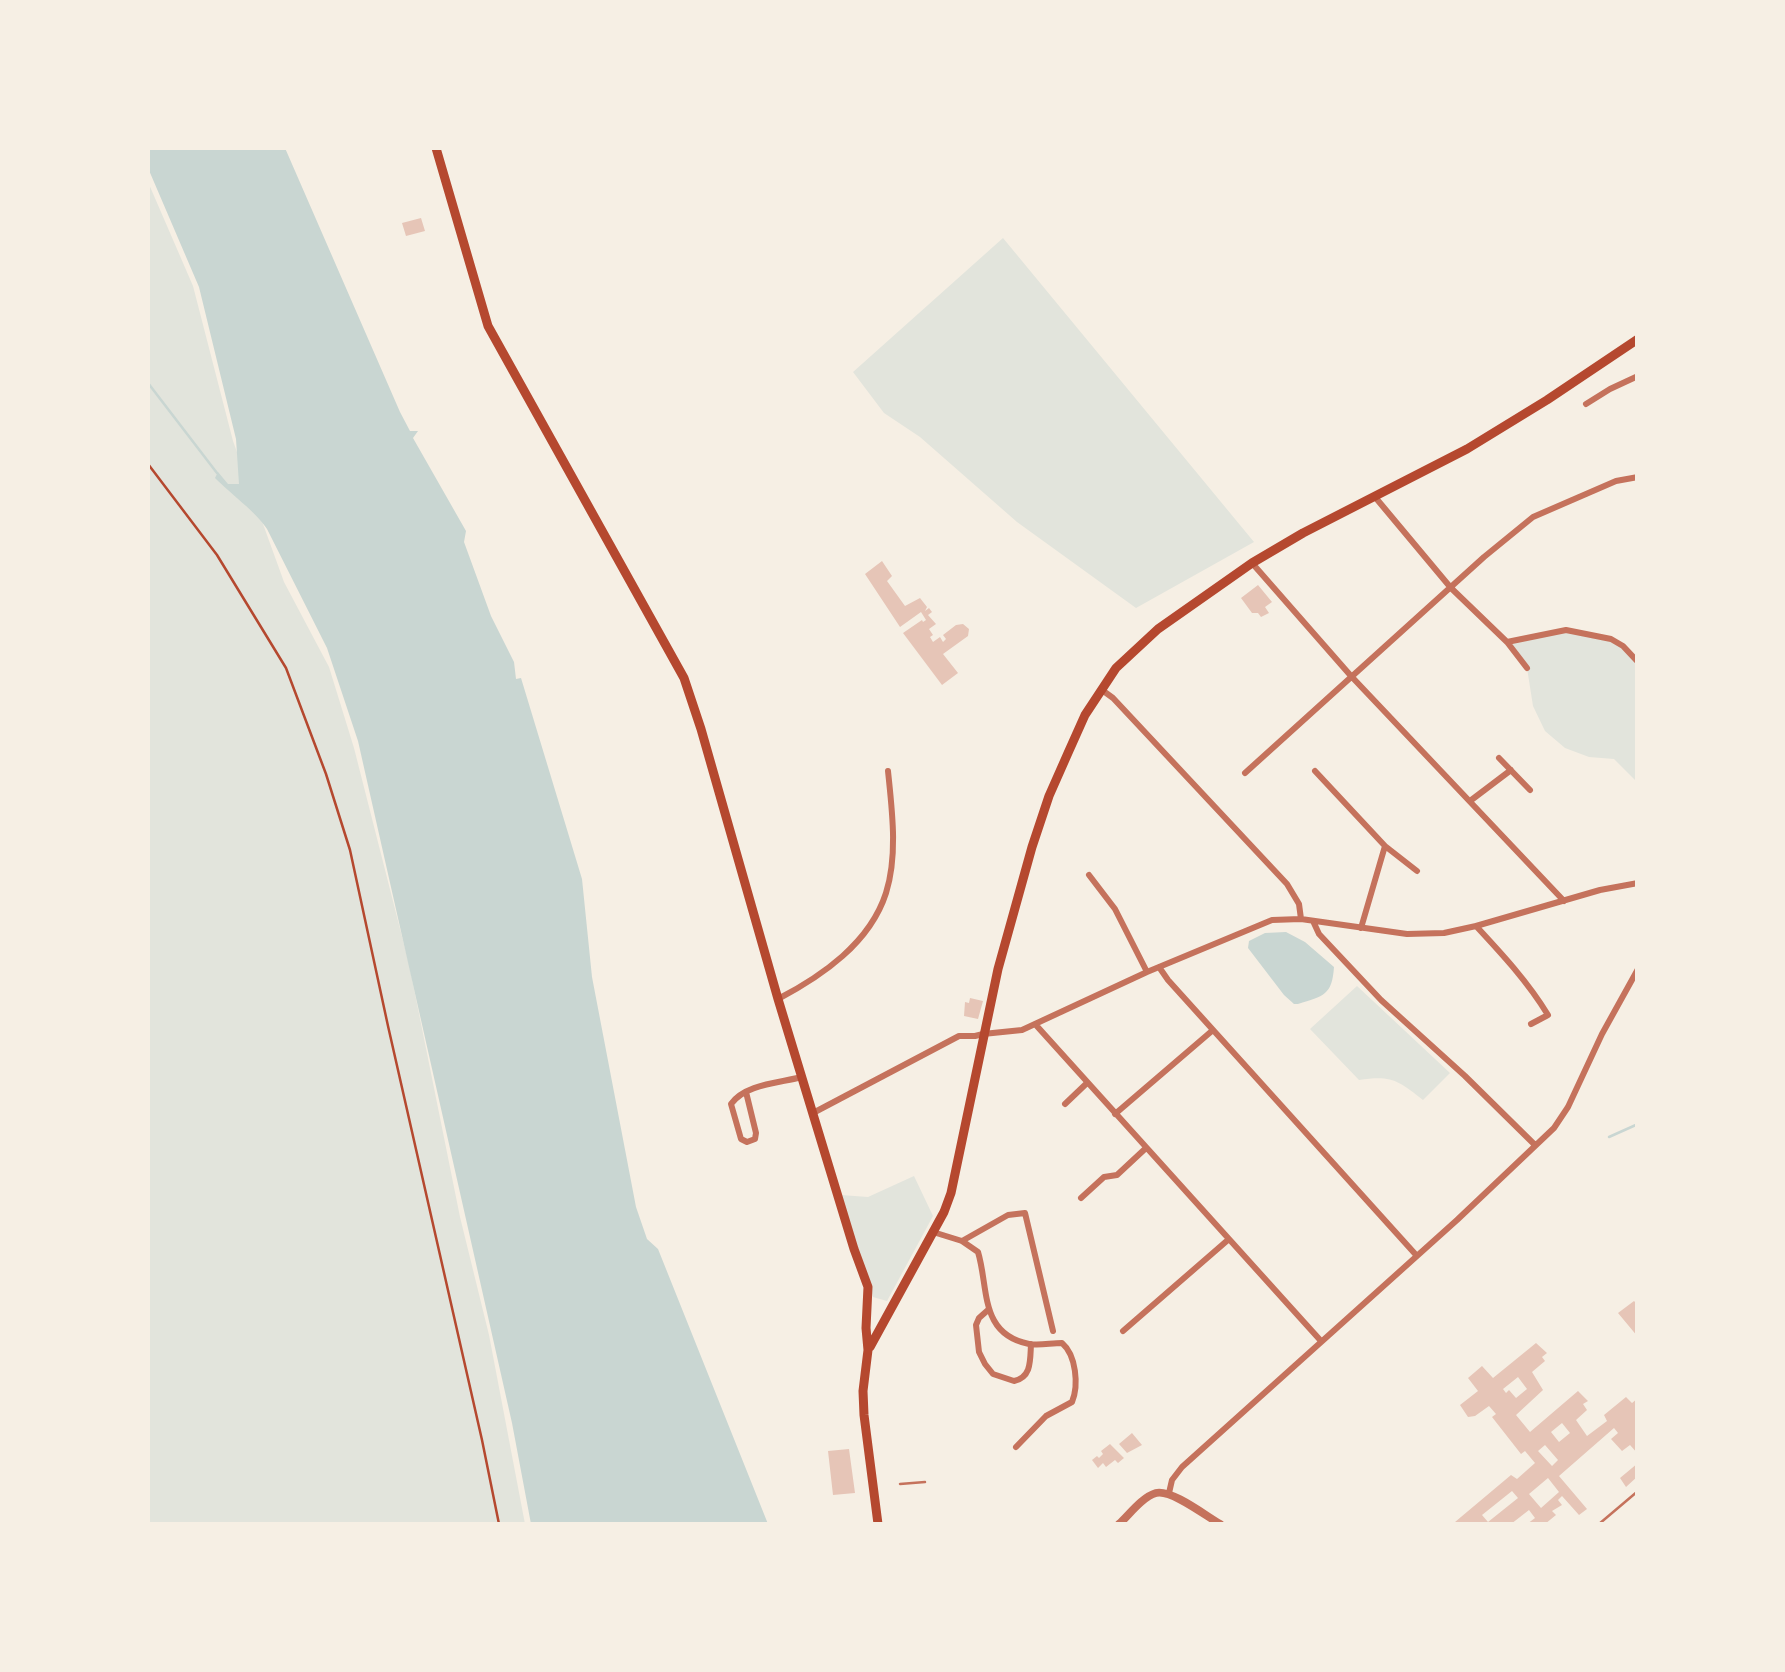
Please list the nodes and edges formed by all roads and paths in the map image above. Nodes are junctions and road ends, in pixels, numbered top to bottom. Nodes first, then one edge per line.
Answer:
1 (436, 148) edge
2 (1638, 339) edge
3 (1638, 376) edge
4 (1586, 404) dead end
5 (148, 464) edge
6 (1638, 476) edge
7 (1375, 497) junction
8 (1252, 563) junction
9 (1451, 588) junction
10 (1507, 642) junction
11 (1638, 662) edge
12 (1528, 668) dead end
13 (1350, 676) junction
14 (1101, 689) junction
15 (1499, 758) dead end
16 (888, 770) dead end
17 (1510, 770) junction
18 (1315, 771) dead end
19 (1245, 773) dead end
20 (1530, 790) dead end
21 (1470, 800) junction
22 (1385, 846) junction
23 (1417, 871) dead end
24 (1089, 874) dead end
25 (1638, 883) edge
26 (1564, 901) junction
27 (1301, 919) junction
28 (1313, 921) junction
29 (1476, 926) junction
30 (1361, 928) junction
31 (1160, 966) junction
32 (1638, 969) edge
33 (1147, 972) junction
34 (778, 999) junction
35 (1035, 1024) junction
36 (1531, 1024) dead end
37 (1213, 1030) junction
38 (983, 1034) junction
39 (802, 1077) junction
40 (1087, 1083) junction
41 (746, 1092) junction
42 (1064, 1104) dead end
43 (812, 1113) junction
44 (1115, 1114) junction
45 (1535, 1145) junction
46 (1147, 1148) junction
47 (1081, 1198) dead end
48 (933, 1232) junction
49 (1229, 1239) junction
50 (962, 1241) junction
51 (1417, 1256) junction
52 (988, 1310) junction
53 (1054, 1331) dead end
54 (1124, 1331) dead end
55 (1321, 1340) junction
56 (1031, 1344) junction
57 (868, 1350) junction
58 (1016, 1447) dead end
59 (925, 1482) dead end
60 (900, 1484) dead end
61 (1638, 1491) edge
62 (1169, 1493) junction
63 (499, 1524) edge
64 (878, 1524) edge
65 (1119, 1524) edge
66 (1220, 1524) edge
67 (1599, 1524) edge

1 - 34 main road
2 - 7 main road
3 - 4 street
5 - 63 path
6 - 9 street
7 - 8 main road
7 - 9 street
8 - 13 street
8 - 14 main road
9 - 10 street
9 - 13 street
10 - 11 street
10 - 12 street
13 - 19 street
13 - 21 street
14 - 27 street
14 - 38 main road
15 - 17 street
16 - 34 street
17 - 20 street
17 - 21 street
18 - 22 street
21 - 26 street
22 - 23 street
22 - 30 street
24 - 33 street
25 - 26 street
26 - 29 street
27 - 28 street
27 - 31 street
28 - 30 street
28 - 45 street
29 - 30 street
29 - 36 street
31 - 33 street
31 - 37 street
32 - 45 street
33 - 35 street
34 - 39 main road
35 - 38 street
35 - 40 street
37 - 44 street
37 - 51 street
38 - 43 street
38 - 48 main road
39 - 41 street
39 - 43 main road
40 - 42 street
40 - 44 street
41 - 41 street
43 - 57 main road
44 - 46 street
45 - 51 street
46 - 47 street
46 - 49 street
48 - 50 street
48 - 57 main road
49 - 54 street
49 - 55 street
50 - 52 street
50 - 53 street
51 - 55 street
52 - 56 street
52 - 56 street
55 - 62 street
56 - 58 street
57 - 64 main road
59 - 60 lane
61 - 67 lane
62 - 65 street
62 - 66 street

